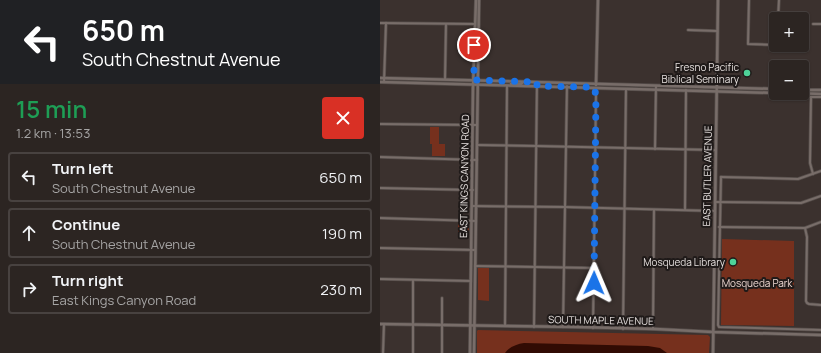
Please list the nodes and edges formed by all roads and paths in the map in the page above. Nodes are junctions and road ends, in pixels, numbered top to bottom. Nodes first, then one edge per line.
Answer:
1 (476, 0) edge
2 (479, 0) edge
3 (598, 0) edge
4 (718, 0) edge
5 (749, 0) edge
6 (779, 0) edge
7 (778, 12) edge
8 (380, 23) edge
9 (386, 23) junction
10 (446, 24) junction
11 (475, 24) junction
12 (813, 24) dead end
13 (821, 24) edge
14 (688, 30) dead end
15 (717, 30) junction
16 (769, 45) edge
17 (380, 78) edge
18 (415, 79) junction
19 (444, 79) junction
20 (384, 80) junction
21 (474, 80) junction
22 (478, 80) junction
23 (380, 82) edge
24 (524, 82) junction
25 (415, 83) junction
26 (473, 84) junction
27 (537, 84) junction
28 (478, 85) junction
29 (507, 85) junction
30 (634, 85) junction
31 (567, 86) junction
32 (596, 87) junction
33 (656, 87) junction
34 (618, 88) junction
35 (626, 89) junction
36 (716, 89) junction
37 (769, 89) edge
38 (686, 90) junction
39 (809, 90) edge
40 (821, 90) edge
41 (769, 93) edge
42 (596, 94) junction
43 (809, 94) edge
44 (821, 94) edge
45 (811, 97) joint
46 (821, 97) edge
47 (380, 124) edge
48 (473, 125) junction
49 (477, 125) junction
50 (477, 145) junction
51 (507, 146) junction
52 (537, 146) junction
53 (566, 146) junction
54 (595, 148) junction
55 (625, 148) junction
56 (656, 149) junction
57 (686, 150) junction
58 (715, 150) junction
59 (380, 157) edge
60 (475, 160) junction
61 (821, 171) edge
62 (715, 172) junction
63 (812, 174) junction
64 (721, 177) junction
65 (380, 188) edge
66 (473, 190) junction
67 (821, 196) edge
68 (715, 202) junction
69 (720, 202) junction
70 (474, 206) junction
71 (506, 206) junction
72 (535, 207) junction
73 (565, 207) junction
74 (594, 208) junction
75 (625, 208) junction
76 (654, 210) junction
77 (685, 210) junction
78 (715, 211) junction
79 (380, 218) edge
80 (474, 221) junction
81 (821, 222) edge
82 (719, 227) junction
83 (804, 228) junction
84 (380, 248) edge
85 (474, 250) junction
86 (714, 265) junction
87 (719, 265) junction
88 (475, 266) junction
89 (505, 266) junction
90 (535, 267) junction
91 (564, 268) junction
92 (594, 268) junction
93 (380, 279) edge
94 (413, 280) junction
95 (473, 281) junction
96 (442, 298) dead end
97 (821, 304) edge
98 (380, 324) edge
99 (384, 324) junction
100 (413, 324) junction
101 (442, 326) junction
102 (471, 326) junction
103 (475, 326) junction
104 (504, 326) junction
105 (534, 327) junction
106 (563, 327) junction
107 (593, 328) junction
108 (623, 329) junction
109 (653, 329) junction
110 (775, 329) junction
111 (821, 330) edge
112 (713, 332) junction
113 (775, 334) junction
114 (821, 335) edge
115 (384, 353) edge
116 (413, 353) edge
117 (442, 353) edge
118 (470, 353) edge
119 (474, 353) edge
120 (713, 353) edge

1 - 11 main road, EAST KINGS CANYON ROAD
2 - 22 main road, EAST KINGS CANYON ROAD
3 - 32 main road
4 - 15 main road, EAST BUTLER AVENUE
5 - 16 street
6 - 7 street
8 - 9 street
9 - 10 street
9 - 20 street
10 - 11 street
10 - 19 street
11 - 21 main road, EAST KINGS CANYON ROAD
12 - 13 street
14 - 15 street
15 - 36 main road, EAST BUTLER AVENUE
17 - 20 main road
18 - 19 main road
18 - 20 main road
18 - 25 main road
19 - 21 main road
20 - 23 main road
20 - 25 main road
21 - 22 main road
21 - 26 main road, EAST KINGS CANYON ROAD
22 - 24 main road
22 - 28 main road, EAST KINGS CANYON ROAD
24 - 27 main road
24 - 29 main road
25 - 26 main road
26 - 28 main road
26 - 48 main road, EAST KINGS CANYON ROAD
27 - 29 main road
27 - 31 main road
27 - 32 main road
27 - 52 street
28 - 29 main road
28 - 49 main road, EAST KINGS CANYON ROAD
29 - 51 street
30 - 32 main road
30 - 33 main road
30 - 34 main road
31 - 32 main road
31 - 53 street
32 - 34 main road
32 - 42 street
32 - 42 street
33 - 35 main road
33 - 36 main road
33 - 38 main road
33 - 56 street
34 - 35 main road
35 - 55 street
36 - 37 main road
36 - 38 main road
36 - 41 main road
36 - 58 main road, EAST BUTLER AVENUE
38 - 57 street
39 - 40 main road
42 - 54 street
43 - 44 main road
45 - 46 street
45 - 63 street
47 - 48 street
48 - 49 street
48 - 60 main road, EAST KINGS CANYON ROAD
49 - 50 main road, EAST KINGS CANYON ROAD
50 - 51 street
50 - 60 main road, EAST KINGS CANYON ROAD
51 - 52 street
51 - 71 street
52 - 53 street
52 - 72 street
53 - 54 street
53 - 73 street
54 - 55 street
54 - 74 street
55 - 56 street
55 - 75 street
56 - 57 street
57 - 58 street
57 - 77 street
58 - 62 main road, EAST BUTLER AVENUE
59 - 60 street
60 - 66 main road, EAST KINGS CANYON ROAD
60 - 70 main road, EAST KINGS CANYON ROAD
61 - 63 street
62 - 64 street
62 - 68 main road, EAST BUTLER AVENUE
63 - 64 street
64 - 69 street
65 - 66 street
66 - 70 main road, EAST KINGS CANYON ROAD
67 - 69 street
68 - 69 street
68 - 78 main road, EAST BUTLER AVENUE
69 - 82 street
70 - 71 street
70 - 80 main road, EAST KINGS CANYON ROAD
71 - 72 street
71 - 89 street
72 - 73 street
72 - 90 street
73 - 74 street
73 - 91 street
74 - 75 street
74 - 92 street
75 - 76 street
75 - 108 street
76 - 77 street
76 - 109 street
77 - 78 street
78 - 86 main road, EAST BUTLER AVENUE
79 - 80 street
80 - 85 main road, EAST KINGS CANYON ROAD
81 - 83 street
82 - 83 street
82 - 87 street
83 - 97 street
84 - 85 street
85 - 88 main road, EAST KINGS CANYON ROAD
85 - 95 main road, EAST KINGS CANYON ROAD
86 - 87 street
86 - 112 main road, EAST BUTLER AVENUE
87 - 110 street
88 - 89 street
88 - 95 main road, EAST KINGS CANYON ROAD
89 - 90 street
89 - 104 street
90 - 91 street
90 - 105 street
91 - 92 street
91 - 106 street
92 - 107 street
93 - 94 street
94 - 95 street
94 - 100 street
95 - 102 main road, EAST KINGS CANYON ROAD
95 - 103 main road, EAST KINGS CANYON ROAD
96 - 101 street
98 - 99 main road, SOUTH MAPLE AVENUE
99 - 100 main road, SOUTH MAPLE AVENUE
99 - 115 street
100 - 101 main road, SOUTH MAPLE AVENUE
100 - 116 street
101 - 102 main road, SOUTH MAPLE AVENUE
101 - 117 street
102 - 103 main road, SOUTH MAPLE AVENUE
102 - 118 main road, EAST KINGS CANYON ROAD
103 - 104 main road, SOUTH MAPLE AVENUE
103 - 119 main road, EAST KINGS CANYON ROAD
104 - 105 main road, SOUTH MAPLE AVENUE
105 - 106 main road, SOUTH MAPLE AVENUE
106 - 107 main road, SOUTH MAPLE AVENUE
107 - 108 main road, SOUTH MAPLE AVENUE
108 - 109 main road, SOUTH MAPLE AVENUE
109 - 112 main road, SOUTH MAPLE AVENUE
110 - 111 street
110 - 113 street
112 - 113 main road, SOUTH MAPLE AVENUE
112 - 120 main road, EAST BUTLER AVENUE
113 - 114 main road, SOUTH MAPLE AVENUE

